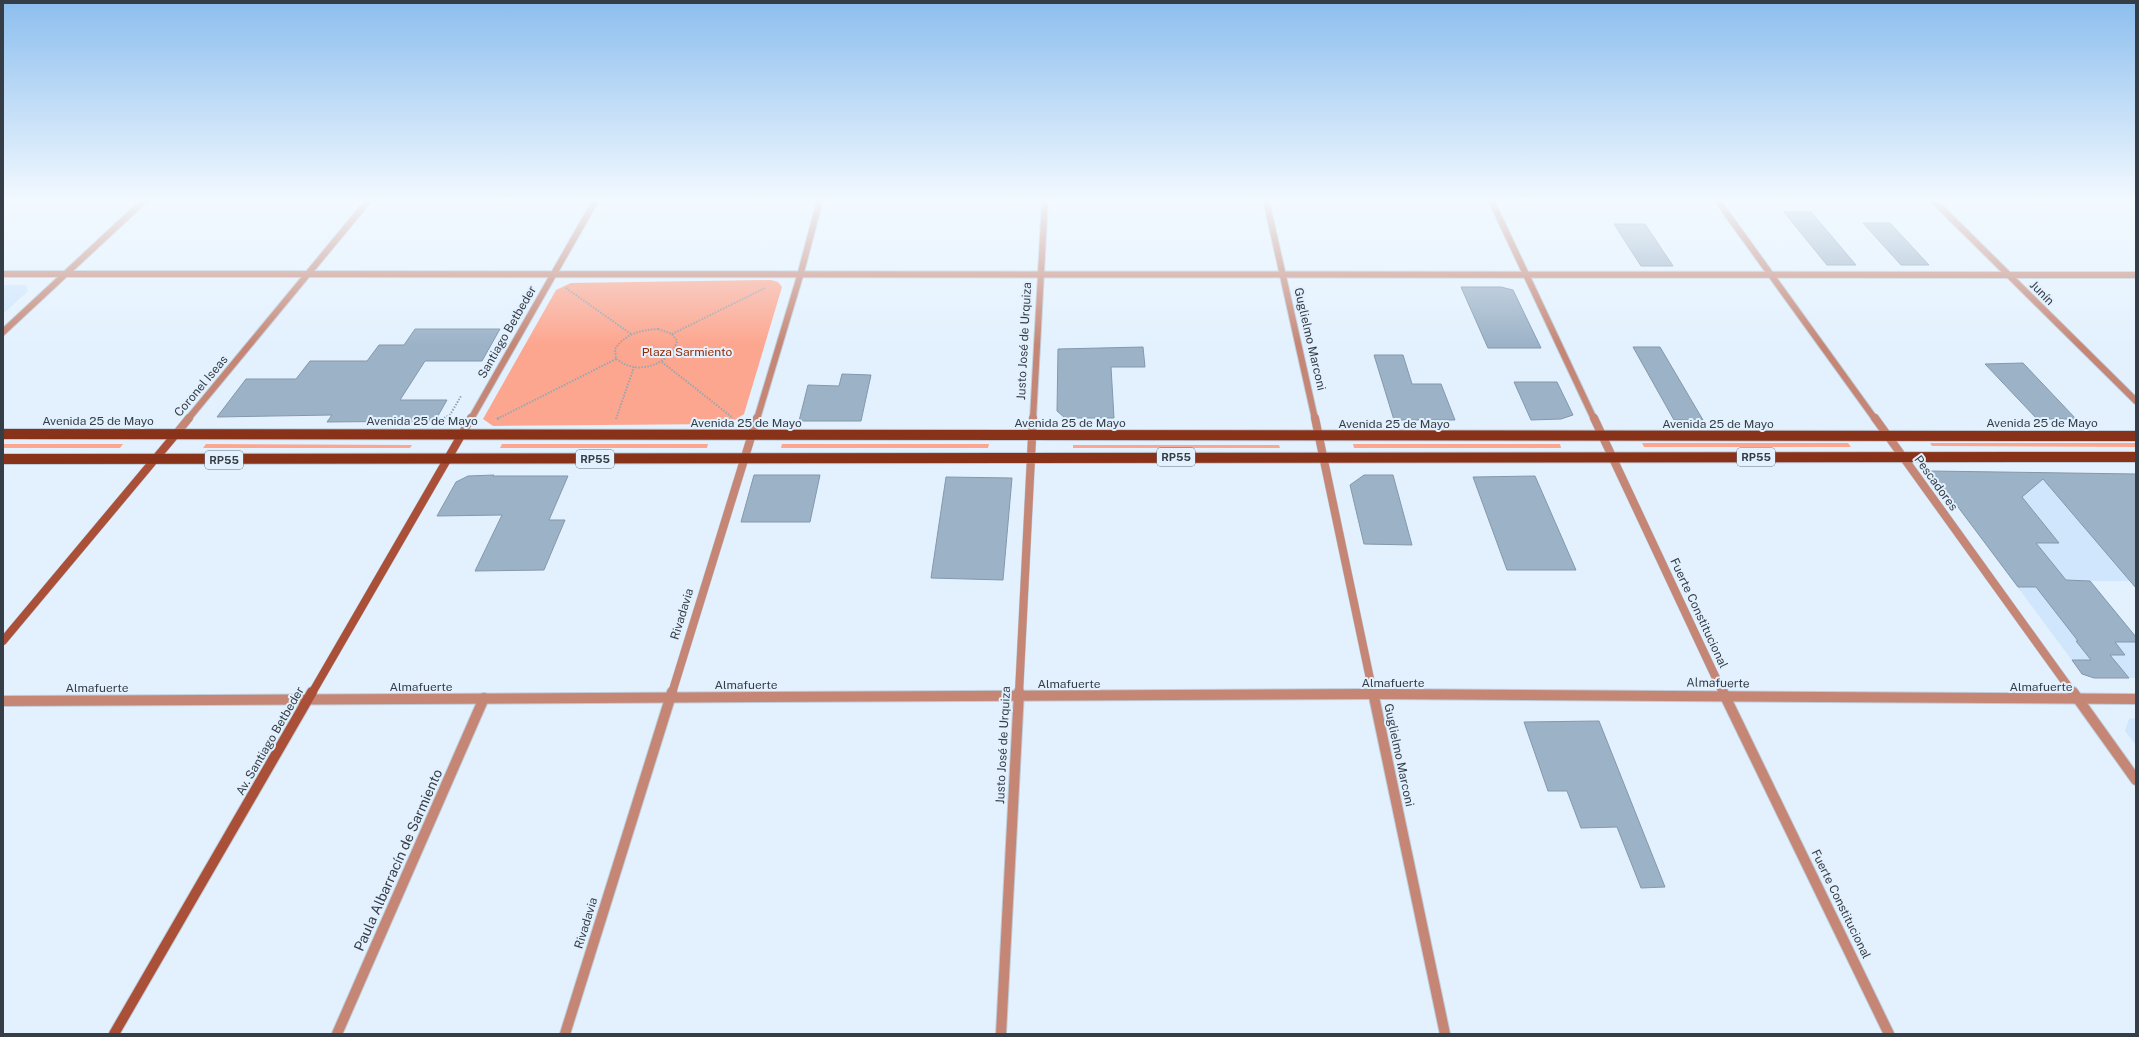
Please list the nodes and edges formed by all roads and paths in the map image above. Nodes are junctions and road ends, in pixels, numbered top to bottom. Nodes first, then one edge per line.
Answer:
1 (93, 248) edge
2 (329, 248) edge
3 (568, 248) edge
4 (807, 248) edge
5 (1042, 248) edge
6 (1276, 248) edge
7 (1513, 248) edge
8 (1753, 248) edge
9 (1981, 248) edge
10 (3, 274) edge
11 (65, 274) junction
12 (308, 274) junction
13 (2136, 274) edge
14 (552, 275) junction
15 (2008, 275) junction
16 (800, 276) junction
17 (1041, 276) junction
18 (1282, 276) junction
19 (1526, 276) junction
20 (1773, 276) junction
21 (563, 286) dead end
22 (771, 286) dead end
23 (3, 332) edge
24 (631, 334) junction
25 (672, 334) junction
26 (616, 359) junction
27 (662, 362) junction
28 (634, 367) junction
29 (2136, 401) edge
30 (495, 420) dead end
31 (735, 420) dead end
32 (614, 425) dead end
33 (3, 434) edge
34 (176, 434) junction
35 (462, 434) junction
36 (1888, 435) junction
37 (752, 436) junction
38 (1032, 436) junction
39 (2136, 436) edge
40 (1319, 437) junction
41 (1601, 437) junction
42 (1611, 456) junction
43 (1323, 457) junction
44 (1901, 457) junction
45 (2136, 457) edge
46 (743, 458) junction
47 (1030, 458) junction
48 (3, 459) edge
49 (446, 459) junction
50 (155, 460) junction
51 (3, 642) edge
52 (1374, 694) junction
53 (1724, 695) junction
54 (1018, 696) junction
55 (484, 698) junction
56 (669, 698) junction
57 (309, 699) junction
58 (2077, 699) junction
59 (2136, 699) edge
60 (3, 701) edge
61 (2136, 780) edge
62 (114, 1034) edge
63 (337, 1034) edge
64 (565, 1034) edge
65 (1001, 1034) edge
66 (1445, 1034) edge
67 (1890, 1034) edge

1 - 11 street
2 - 12 street, Coronel Iseas
3 - 14 street, Santiago Betbeder
4 - 16 street, Rivadavia
5 - 17 street, Justo José de Urquiza
6 - 18 street, Guglielmo Marconi
7 - 19 street, Fuerte Constitucional
8 - 20 street, Pescadores
9 - 15 street, Junín
10 - 11 street
11 - 12 street
11 - 23 street
12 - 14 street
12 - 34 street, Coronel Iseas
13 - 15 street
14 - 16 street
14 - 35 street, Santiago Betbeder
15 - 20 street
15 - 29 street, Junín
16 - 17 street
16 - 37 street, Rivadavia
17 - 18 street
17 - 38 street, Justo José de Urquiza
18 - 19 street
18 - 40 street, Guglielmo Marconi
19 - 20 street
19 - 41 street, Fuerte Constitucional
20 - 36 street, Pescadores
21 - 24 path
22 - 25 path
24 - 25 path
24 - 26 path
25 - 27 path
26 - 28 path
26 - 30 path
27 - 28 path
27 - 31 path
28 - 32 path
33 - 34 main road, Avenida 25 de Mayo / RP55
34 - 35 main road, Avenida 25 de Mayo / RP55
34 - 50 main road, Coronel Iseas
35 - 37 main road, Avenida 25 de Mayo / RP55
35 - 49 main road, Av. Santiago Betbeder
36 - 39 main road, Avenida 25 de Mayo / RP55
36 - 41 main road, Avenida 25 de Mayo / RP55
36 - 44 street, Pescadores
37 - 38 main road, Avenida 25 de Mayo / RP55
37 - 46 street, Rivadavia
38 - 40 main road, Avenida 25 de Mayo / RP55
38 - 47 street, Justo José de Urquiza
40 - 41 main road, Avenida 25 de Mayo / RP55
40 - 43 street, Guglielmo Marconi
41 - 42 street, Fuerte Constitucional
42 - 43 main road, RP55
42 - 44 main road, RP55
42 - 53 street, Fuerte Constitucional
43 - 47 main road, RP55
43 - 52 street, Guglielmo Marconi
44 - 45 main road, RP55
44 - 58 street, Pescadores
46 - 47 main road, RP55
46 - 49 main road, RP55
46 - 56 street, Rivadavia
47 - 54 street, Justo José de Urquiza
48 - 50 main road, RP55
49 - 50 main road, RP55
49 - 57 main road, Av. Santiago Betbeder
50 - 51 main road, Coronel Iseas
52 - 53 street, Almafuerte
52 - 54 street, Almafuerte
52 - 66 street, Guglielmo Marconi
53 - 58 street, Almafuerte
53 - 67 street, Fuerte Constitucional
54 - 56 street, Almafuerte
54 - 65 street, Justo José de Urquiza
55 - 56 street, Almafuerte
55 - 57 street, Almafuerte
55 - 63 street, Paula Albarracín de Sarmiento
56 - 64 street, Rivadavia
57 - 60 street, Almafuerte
57 - 62 main road, Av. Santiago Betbeder
58 - 59 street, Almafuerte
58 - 61 street, Pescadores

